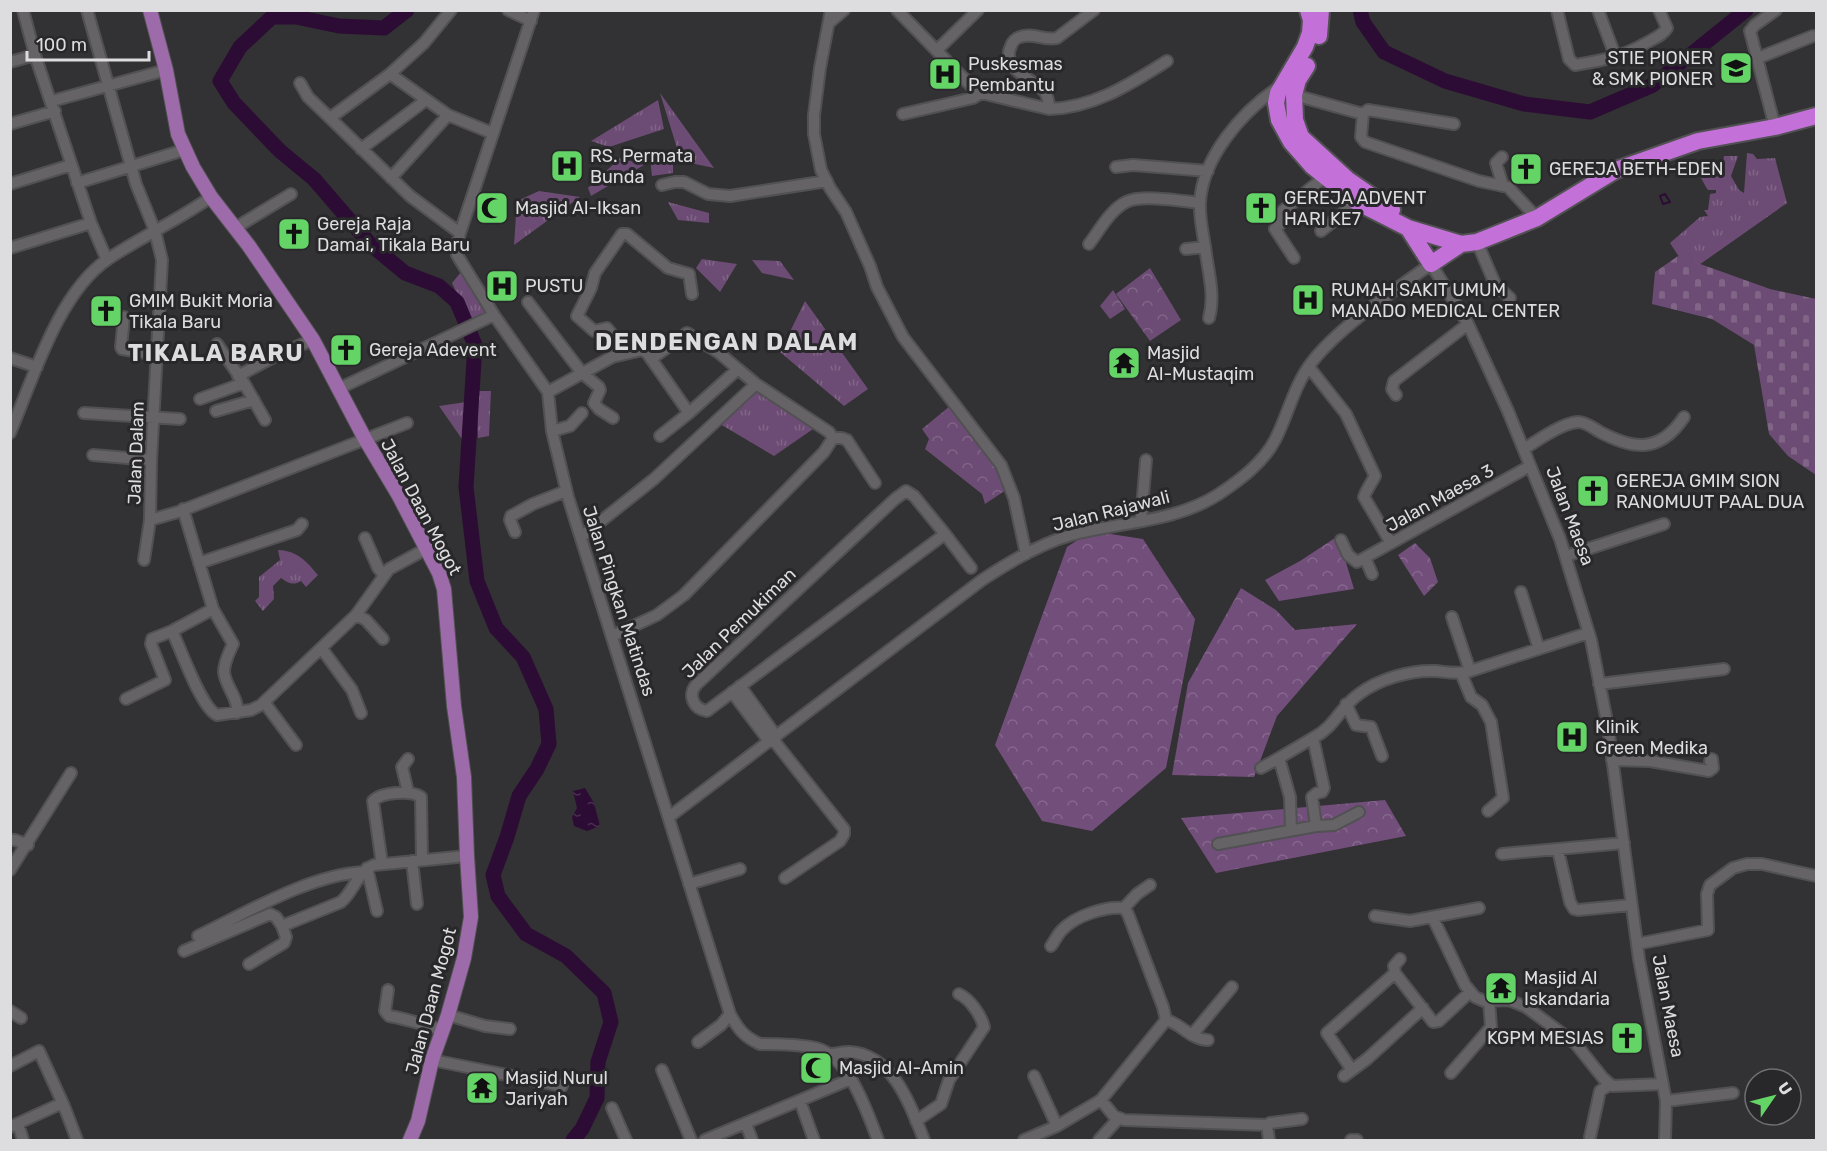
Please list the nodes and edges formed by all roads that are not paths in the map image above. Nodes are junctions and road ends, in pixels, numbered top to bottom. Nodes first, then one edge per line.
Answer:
1 (23, 10) edge
2 (87, 10) edge
3 (150, 10) edge
4 (451, 10) edge
5 (508, 10) edge
6 (844, 10) edge
7 (897, 10) edge
8 (978, 10) edge
9 (1094, 10) edge
10 (1308, 10) edge
11 (1321, 10) edge
12 (1557, 10) edge
13 (1598, 10) edge
14 (1659, 10) edge
15 (1776, 10) edge
16 (532, 16) edge
17 (830, 16) edge
18 (1813, 36) dead end
19 (937, 50) junction
20 (35, 55) junction
21 (1616, 58) junction
22 (1758, 58) junction
23 (1167, 61) dead end
24 (10, 62) edge
25 (166, 70) junction
26 (390, 74) junction
27 (300, 83) dead end
28 (109, 84) junction
29 (1292, 87) junction
30 (981, 93) junction
31 (426, 100) junction
32 (54, 106) junction
33 (1049, 109) junction
34 (903, 114) dead end
35 (1363, 114) junction
36 (448, 115) junction
37 (1816, 116) edge
38 (330, 118) junction
39 (10, 124) edge
40 (1454, 124) dead end
41 (1775, 127) junction
42 (492, 133) junction
43 (361, 149) junction
44 (184, 150) junction
45 (1502, 157) dead end
46 (71, 165) junction
47 (131, 166) junction
48 (1116, 166) dead end
49 (1208, 171) junction
50 (1326, 176) junction
51 (391, 178) junction
52 (827, 181) junction
53 (77, 183) junction
54 (10, 184) edge
55 (662, 185) dead end
56 (1503, 186) junction
57 (291, 194) dead end
58 (211, 197) junction
59 (1357, 202) junction
60 (1200, 203) junction
61 (1538, 218) junction
62 (91, 223) junction
63 (1405, 226) junction
64 (235, 228) junction
65 (155, 231) junction
66 (1321, 231) dead end
67 (460, 233) junction
68 (1469, 243) junction
69 (1089, 244) dead end
70 (10, 248) edge
71 (1205, 248) junction
72 (1186, 249) dead end
73 (1294, 258) dead end
74 (107, 260) junction
75 (1431, 264) junction
76 (692, 294) dead end
77 (1510, 298) dead end
78 (528, 302) dead end
79 (494, 315) junction
80 (124, 317) dead end
81 (1209, 318) dead end
82 (1467, 324) junction
83 (313, 340) junction
84 (217, 345) dead end
85 (158, 355) junction
86 (620, 355) junction
87 (10, 358) edge
88 (651, 358) junction
89 (37, 367) junction
90 (1309, 367) junction
91 (738, 369) junction
92 (582, 373) junction
93 (241, 379) junction
94 (756, 384) junction
95 (340, 388) junction
96 (548, 392) junction
97 (1396, 395) dead end
98 (200, 399) dead end
99 (254, 400) junction
100 (216, 411) dead end
101 (84, 413) dead end
102 (582, 413) dead end
103 (689, 413) junction
104 (154, 417) junction
105 (1684, 417) dead end
106 (613, 418) dead end
107 (180, 419) dead end
108 (265, 420) dead end
109 (407, 423) dead end
110 (552, 431) junction
111 (10, 433) edge
112 (660, 436) dead end
113 (833, 438) junction
114 (365, 439) junction
115 (1524, 449) junction
116 (93, 455) dead end
117 (151, 460) junction
118 (1146, 460) dead end
119 (1530, 466) junction
120 (875, 483) dead end
121 (566, 490) junction
122 (183, 509) junction
123 (150, 520) junction
124 (1141, 520) junction
125 (302, 524) dead end
126 (1664, 524) dead end
127 (515, 532) dead end
128 (945, 534) junction
129 (581, 537) junction
130 (365, 538) dead end
131 (1341, 540) dead end
132 (1391, 543) junction
133 (426, 549) junction
134 (1026, 554) junction
135 (1566, 556) junction
136 (1365, 558) junction
137 (144, 560) dead end
138 (199, 563) junction
139 (971, 568) dead end
140 (1372, 574) dead end
141 (384, 575) junction
142 (1521, 592) dead end
143 (213, 609) junction
144 (356, 615) junction
145 (1452, 617) dead end
146 (172, 631) junction
147 (1588, 633) junction
148 (612, 636) junction
149 (383, 639) dead end
150 (322, 649) junction
151 (1539, 649) junction
152 (1724, 669) dead end
153 (1466, 672) junction
154 (1599, 684) junction
155 (736, 689) junction
156 (126, 699) dead end
157 (264, 702) junction
158 (1346, 704) junction
159 (362, 712) dead end
160 (237, 713) junction
161 (1313, 738) junction
162 (774, 740) junction
163 (296, 745) dead end
164 (1382, 756) dead end
165 (1279, 758) junction
166 (408, 759) dead end
167 (1612, 760) junction
168 (1710, 761) dead end
169 (1261, 768) dead end
170 (71, 773) dead end
171 (408, 792) junction
172 (1488, 811) dead end
173 (1359, 812) dead end
174 (669, 817) junction
175 (1316, 826) junction
176 (1291, 830) junction
177 (10, 840) edge
178 (1624, 843) junction
179 (1218, 844) dead end
180 (28, 845) junction
181 (1558, 850) junction
182 (1502, 854) dead end
183 (466, 856) junction
184 (417, 861) junction
185 (382, 864) junction
186 (740, 869) dead end
187 (10, 870) edge
188 (365, 870) junction
189 (1816, 876) edge
190 (785, 878) dead end
191 (689, 884) junction
192 (1150, 885) dead end
193 (417, 904) dead end
194 (1631, 905) junction
195 (1124, 908) junction
196 (1479, 908) dead end
197 (377, 911) dead end
198 (1375, 916) dead end
199 (1433, 918) junction
200 (282, 927) junction
201 (198, 936) dead end
202 (1637, 944) junction
203 (1052, 946) dead end
204 (184, 951) dead end
205 (1400, 959) dead end
206 (249, 964) dead end
207 (1395, 973) junction
208 (1232, 987) dead end
209 (388, 990) dead end
210 (1470, 992) junction
211 (959, 994) dead end
212 (1489, 1001) junction
213 (1423, 1008) junction
214 (10, 1011) edge
215 (730, 1014) junction
216 (448, 1015) junction
217 (21, 1018) dead end
218 (1166, 1020) junction
219 (510, 1029) dead end
220 (443, 1030) junction
221 (1192, 1035) junction
222 (1208, 1040) dead end
223 (698, 1042) dead end
224 (830, 1054) junction
225 (432, 1060) junction
226 (10, 1066) edge
227 (662, 1070) dead end
228 (1451, 1072) dead end
229 (1034, 1077) dead end
230 (851, 1080) junction
231 (1609, 1084) junction
232 (1663, 1084) junction
233 (562, 1086) dead end
234 (1733, 1093) dead end
235 (1101, 1100) junction
236 (800, 1101) junction
237 (1666, 1101) junction
238 (64, 1106) junction
239 (612, 1108) dead end
240 (1118, 1119) junction
241 (1302, 1119) dead end
242 (916, 1121) junction
243 (746, 1124) junction
244 (14, 1125) edge
245 (1267, 1125) junction
246 (1057, 1126) junction
247 (1590, 1137) dead end
248 (23, 1140) edge
249 (77, 1140) edge
250 (410, 1140) edge
251 (626, 1140) edge
252 (691, 1140) edge
253 (705, 1140) edge
254 (752, 1140) edge
255 (814, 1140) edge
256 (878, 1140) edge
257 (924, 1140) edge
258 (1024, 1140) edge
259 (1098, 1140) edge
260 (1269, 1140) edge
261 (1351, 1140) edge
262 (1357, 1140) edge
263 (1665, 1140) edge

1 - 20 street
2 - 28 street, Jalan Dalam
3 - 25 main road, Jalan Daan Mogot
4 - 26 street
5 - 16 street
6 - 17 street
7 - 19 street
8 - 19 street
9 - 33 street
10 - 29 highway
11 - 29 highway
12 - 21 street
13 - 21 street
14 - 21 street
15 - 22 street
16 - 42 street, Jalan Pingkan Matindas
17 - 52 street
18 - 22 street
19 - 30 street
20 - 24 street
20 - 32 street
22 - 41 street
23 - 33 street
25 - 28 street
25 - 44 main road, Jalan Daan Mogot
26 - 31 street
26 - 38 street
27 - 38 street
28 - 32 street
28 - 47 street, Jalan Dalam
29 - 35 street
29 - 49 street
29 - 50 highway
29 - 63 highway, Jalan Maesa
30 - 33 street
30 - 34 street
31 - 36 street
31 - 43 street
32 - 39 street
32 - 46 street
35 - 40 street
35 - 56 street
36 - 42 street
36 - 51 street
37 - 41 highway
38 - 43 street
41 - 61 highway
42 - 67 street, Jalan Pingkan Matindas
43 - 51 street
44 - 47 street
44 - 58 main road, Jalan Daan Mogot
45 - 56 street
46 - 53 street
46 - 54 street
47 - 53 street
47 - 65 street, Jalan Dalam
48 - 49 street
49 - 60 street
50 - 59 highway
50 - 73 street
51 - 67 street
52 - 55 street
52 - 134 street
53 - 62 street
56 - 61 street
57 - 64 street
58 - 64 main road, Jalan Daan Mogot
58 - 65 street
59 - 63 highway
59 - 66 street
60 - 69 street
60 - 71 street
61 - 68 highway
62 - 70 street
62 - 74 street
63 - 68 highway
63 - 75 highway, Jalan Maesa
64 - 83 main road, Jalan Daan Mogot
65 - 74 street
65 - 85 street, Jalan Dalam
67 - 79 street, Jalan Pingkan Matindas
68 - 75 highway
68 - 77 street
71 - 72 street
71 - 81 street
74 - 89 street
75 - 82 street, Jalan Maesa
75 - 90 street, Jalan Rajawali
76 - 86 street
78 - 92 street
79 - 95 street
79 - 96 street, Jalan Pingkan Matindas
80 - 85 street
82 - 97 street
82 - 115 street, Jalan Maesa
83 - 93 street
83 - 95 main road, Jalan Daan Mogot
84 - 93 street
85 - 104 street, Jalan Dalam
86 - 88 street
86 - 92 street
87 - 89 street
88 - 91 street
88 - 103 street
89 - 111 street
90 - 124 street, Jalan Rajawali
90 - 132 street
91 - 94 street
91 - 103 street
92 - 96 street
92 - 106 street
93 - 98 street
93 - 99 street
94 - 113 street
94 - 129 street
95 - 114 main road, Jalan Daan Mogot
96 - 110 street, Jalan Pingkan Matindas
99 - 100 street
99 - 108 street
101 - 104 street
102 - 110 street
103 - 112 street
104 - 107 street
104 - 117 street, Jalan Dalam
105 - 115 street
109 - 114 street, Jalan Dalam
110 - 121 street, Jalan Pingkan Matindas
113 - 120 street
113 - 148 street
114 - 122 street, Jalan Dalam
114 - 133 main road, Jalan Daan Mogot
115 - 119 street, Jalan Maesa
116 - 117 street
117 - 123 street, Jalan Dalam
118 - 124 street
119 - 132 street, Jalan Maesa 3
119 - 135 street, Jalan Maesa
121 - 127 street
121 - 129 street, Jalan Pingkan Matindas
122 - 123 street, Jalan Dalam
122 - 138 street
123 - 137 street
124 - 134 street, Jalan Rajawali
125 - 138 street
126 - 135 street
128 - 139 street
128 - 155 street, Jalan Pemukiman
128 - 155 street, Jalan Pemukiman
129 - 148 street, Jalan Pingkan Matindas
130 - 141 street
131 - 136 street
132 - 136 street, Jalan Maesa 3
133 - 141 street
133 - 183 main road, Jalan Daan Mogot
134 - 162 street, Jalan Rajawali
135 - 147 street, Jalan Maesa
136 - 140 street
138 - 143 street
141 - 144 street
142 - 151 street
143 - 146 street
143 - 160 street
144 - 149 street
144 - 150 street
145 - 153 street
146 - 156 street
146 - 160 street
147 - 151 street
147 - 154 street, Jalan Maesa
148 - 174 street, Jalan Pingkan Matindas
150 - 157 street
150 - 159 street
151 - 153 street
152 - 154 street
153 - 158 street
153 - 172 street
154 - 167 street, Jalan Maesa
155 - 162 street
157 - 160 street
157 - 163 street
158 - 161 street
158 - 164 street
161 - 165 street
161 - 175 street
162 - 174 street, Jalan Rajawali
162 - 190 street
165 - 169 street
165 - 176 street
166 - 171 street
167 - 168 street
167 - 178 street, Jalan Maesa
170 - 180 street
171 - 184 street
171 - 185 street
173 - 175 street
174 - 191 street, Jalan Pingkan Matindas
175 - 176 street
176 - 179 street
177 - 180 street
178 - 181 street
178 - 194 street, Jalan Maesa
180 - 187 street
181 - 182 street
181 - 194 street
183 - 184 street
183 - 216 main road, Jalan Daan Mogot
184 - 185 street
184 - 193 street
185 - 188 street
186 - 191 street
188 - 197 street
188 - 200 street
188 - 201 street
189 - 202 street
191 - 215 street, Jalan Pingkan Matindas
192 - 195 street
194 - 202 street, Jalan Maesa
195 - 203 street
195 - 218 street
196 - 199 street
198 - 199 street
199 - 210 street
200 - 204 street
200 - 206 street
202 - 232 street, Jalan Maesa
205 - 207 street
207 - 213 street
207 - 213 street
208 - 221 street
209 - 220 street
210 - 212 street
210 - 213 street
211 - 242 street
212 - 228 street
212 - 231 street
214 - 217 street
215 - 223 street
215 - 224 street, Jalan Pingkan Matindas
216 - 219 street
216 - 220 main road, Jalan Daan Mogot
218 - 221 street
218 - 235 street
220 - 225 main road, Jalan Daan Mogot
221 - 222 street
224 - 230 street
224 - 242 street, Jalan Pingkan Matindas
225 - 233 street
225 - 250 main road, Jalan Daan Mogot
226 - 238 street
227 - 252 street
229 - 246 street
230 - 236 street
230 - 256 street
231 - 232 street
231 - 247 street
232 - 237 street, Jalan Maesa
234 - 237 street
235 - 240 street
235 - 246 street
236 - 243 street
236 - 255 street
237 - 263 street, Jalan Maesa
238 - 244 street
238 - 249 street
239 - 251 street
240 - 245 street
240 - 259 street
241 - 245 street
242 - 257 street, Jalan Pingkan Matindas
243 - 253 street
243 - 254 street
244 - 248 street
245 - 260 street
246 - 258 street
261 - 262 street

